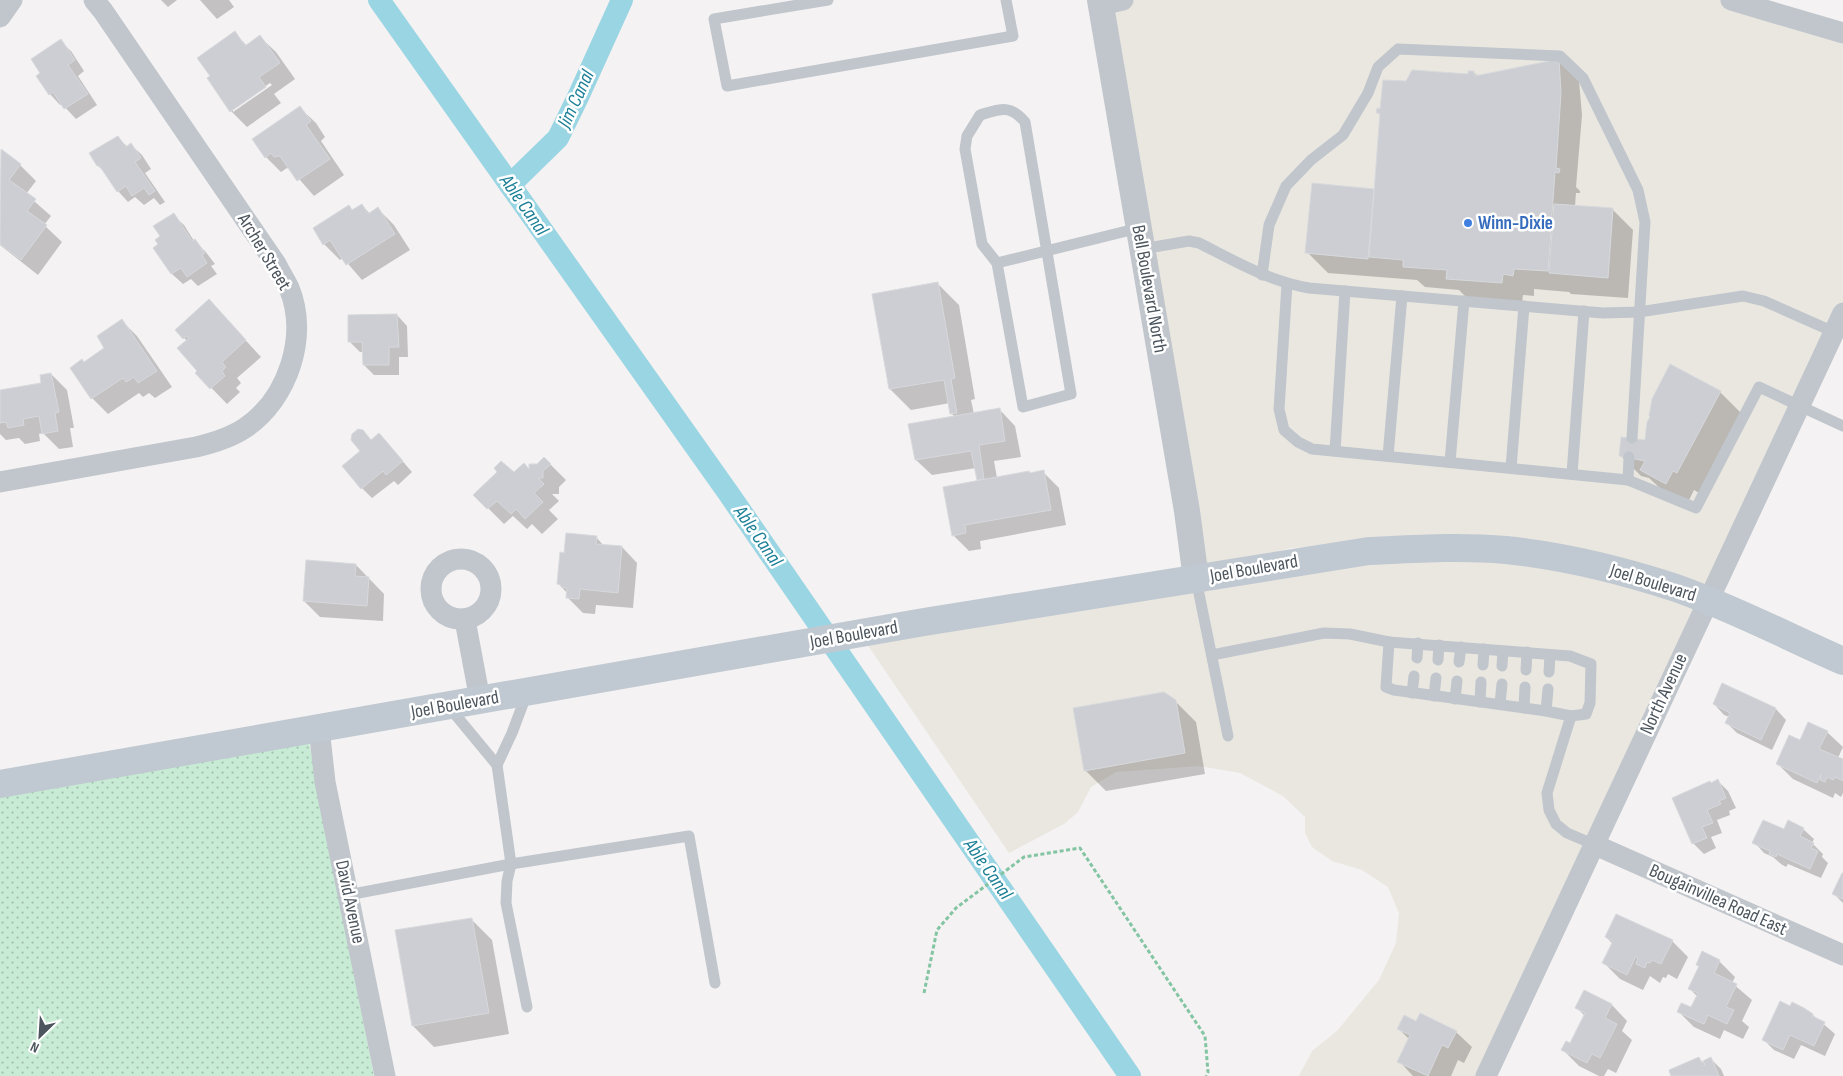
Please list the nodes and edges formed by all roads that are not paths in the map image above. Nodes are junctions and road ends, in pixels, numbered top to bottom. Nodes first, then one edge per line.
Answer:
1 (12, 0) edge
2 (94, 0) edge
3 (828, 0) edge
4 (1006, 0) edge
5 (1731, 0) edge
6 (1108, 2) edge
7 (0, 17) edge
8 (1843, 33) edge
9 (1140, 239) junction
10 (1047, 251) junction
11 (997, 263) junction
12 (1262, 275) junction
13 (1288, 284) junction
14 (1345, 291) junction
15 (1402, 296) junction
16 (1464, 301) junction
17 (1524, 306) junction
18 (1584, 311) junction
19 (1639, 312) junction
20 (1843, 313) edge
21 (1836, 341) edge
22 (1800, 406) junction
23 (1843, 426) edge
24 (1632, 438) dead end
25 (1335, 451) junction
26 (1388, 456) junction
27 (1629, 457) dead end
28 (1450, 462) junction
29 (1511, 468) junction
30 (1572, 474) junction
31 (1628, 480) junction
32 (0, 482) edge
33 (1196, 579) junction
34 (1708, 601) junction
35 (465, 620) dead end
36 (1389, 642) junction
37 (1418, 643) junction
38 (1439, 645) junction
39 (1461, 647) junction
40 (1484, 649) junction
41 (1503, 650) junction
42 (1526, 652) junction
43 (1212, 655) junction
44 (1550, 655) junction
45 (1417, 658) dead end
46 (1438, 660) dead end
47 (1843, 661) edge
48 (1459, 662) dead end
49 (1483, 665) dead end
50 (1502, 666) dead end
51 (1526, 670) dead end
52 (1549, 672) dead end
53 (1414, 676) dead end
54 (1436, 678) dead end
55 (1457, 681) dead end
56 (1482, 682) dead end
57 (1502, 684) dead end
58 (1525, 687) dead end
59 (1548, 689) dead end
60 (527, 693) junction
61 (1412, 693) junction
62 (1434, 696) junction
63 (1455, 699) junction
64 (480, 700) junction
65 (1480, 702) junction
66 (1500, 704) junction
67 (448, 706) junction
68 (1524, 708) junction
69 (1546, 710) junction
70 (1571, 716) junction
71 (319, 728) junction
72 (1228, 736) dead end
73 (497, 765) junction
74 (0, 784) edge
75 (1594, 844) junction
76 (511, 864) junction
77 (348, 895) junction
78 (1843, 955) edge
79 (715, 983) dead end
80 (527, 1007) dead end
81 (385, 1076) edge
82 (1486, 1076) edge

1 - 7 street
2 - 32 street, Archer Street
3 - 4 lane
5 - 8 street
6 - 9 street, Bell Boulevard North
9 - 10 lane
9 - 12 lane
9 - 33 street, Bell Boulevard North
10 - 11 lane
10 - 11 lane
10 - 11 lane
12 - 13 lane
12 - 19 lane
13 - 14 lane
13 - 25 lane
14 - 15 lane
14 - 25 lane
15 - 16 lane
15 - 26 lane
16 - 17 lane
16 - 28 lane
17 - 18 lane
17 - 29 lane
18 - 19 lane
18 - 30 lane
19 - 21 lane
19 - 24 lane
20 - 21 street, North Avenue
21 - 22 street, North Avenue
22 - 23 lane
22 - 31 lane
22 - 34 street, North Avenue
25 - 26 lane
26 - 28 lane
27 - 31 lane
28 - 29 lane
29 - 30 lane
30 - 31 lane
33 - 34 main road, Joel Boulevard
33 - 43 lane
33 - 60 main road, Joel Boulevard
34 - 47 main road, Joel Boulevard
34 - 75 street, North Avenue
35 - 64 street
36 - 37 lane
36 - 43 lane
36 - 61 lane
37 - 38 lane
37 - 45 lane
38 - 39 lane
38 - 46 lane
39 - 40 lane
39 - 48 lane
40 - 41 lane
40 - 49 lane
41 - 42 lane
41 - 50 lane
42 - 44 lane
42 - 51 lane
43 - 72 lane
44 - 52 lane
44 - 70 lane
53 - 61 lane
54 - 62 lane
55 - 63 lane
56 - 65 lane
57 - 66 lane
58 - 68 lane
59 - 69 lane
60 - 64 main road, Joel Boulevard
60 - 73 lane
61 - 62 lane
62 - 63 lane
63 - 65 lane
64 - 67 main road, Joel Boulevard
65 - 66 lane
66 - 68 lane
67 - 71 main road, Joel Boulevard
67 - 73 lane
68 - 69 lane
69 - 70 lane
70 - 75 lane
71 - 74 main road, Joel Boulevard
71 - 77 street, David Avenue
73 - 76 lane
75 - 78 street, Bougainvillea Road East
75 - 82 street, North Avenue
76 - 77 lane
76 - 79 lane
76 - 80 lane
77 - 81 street, David Avenue

